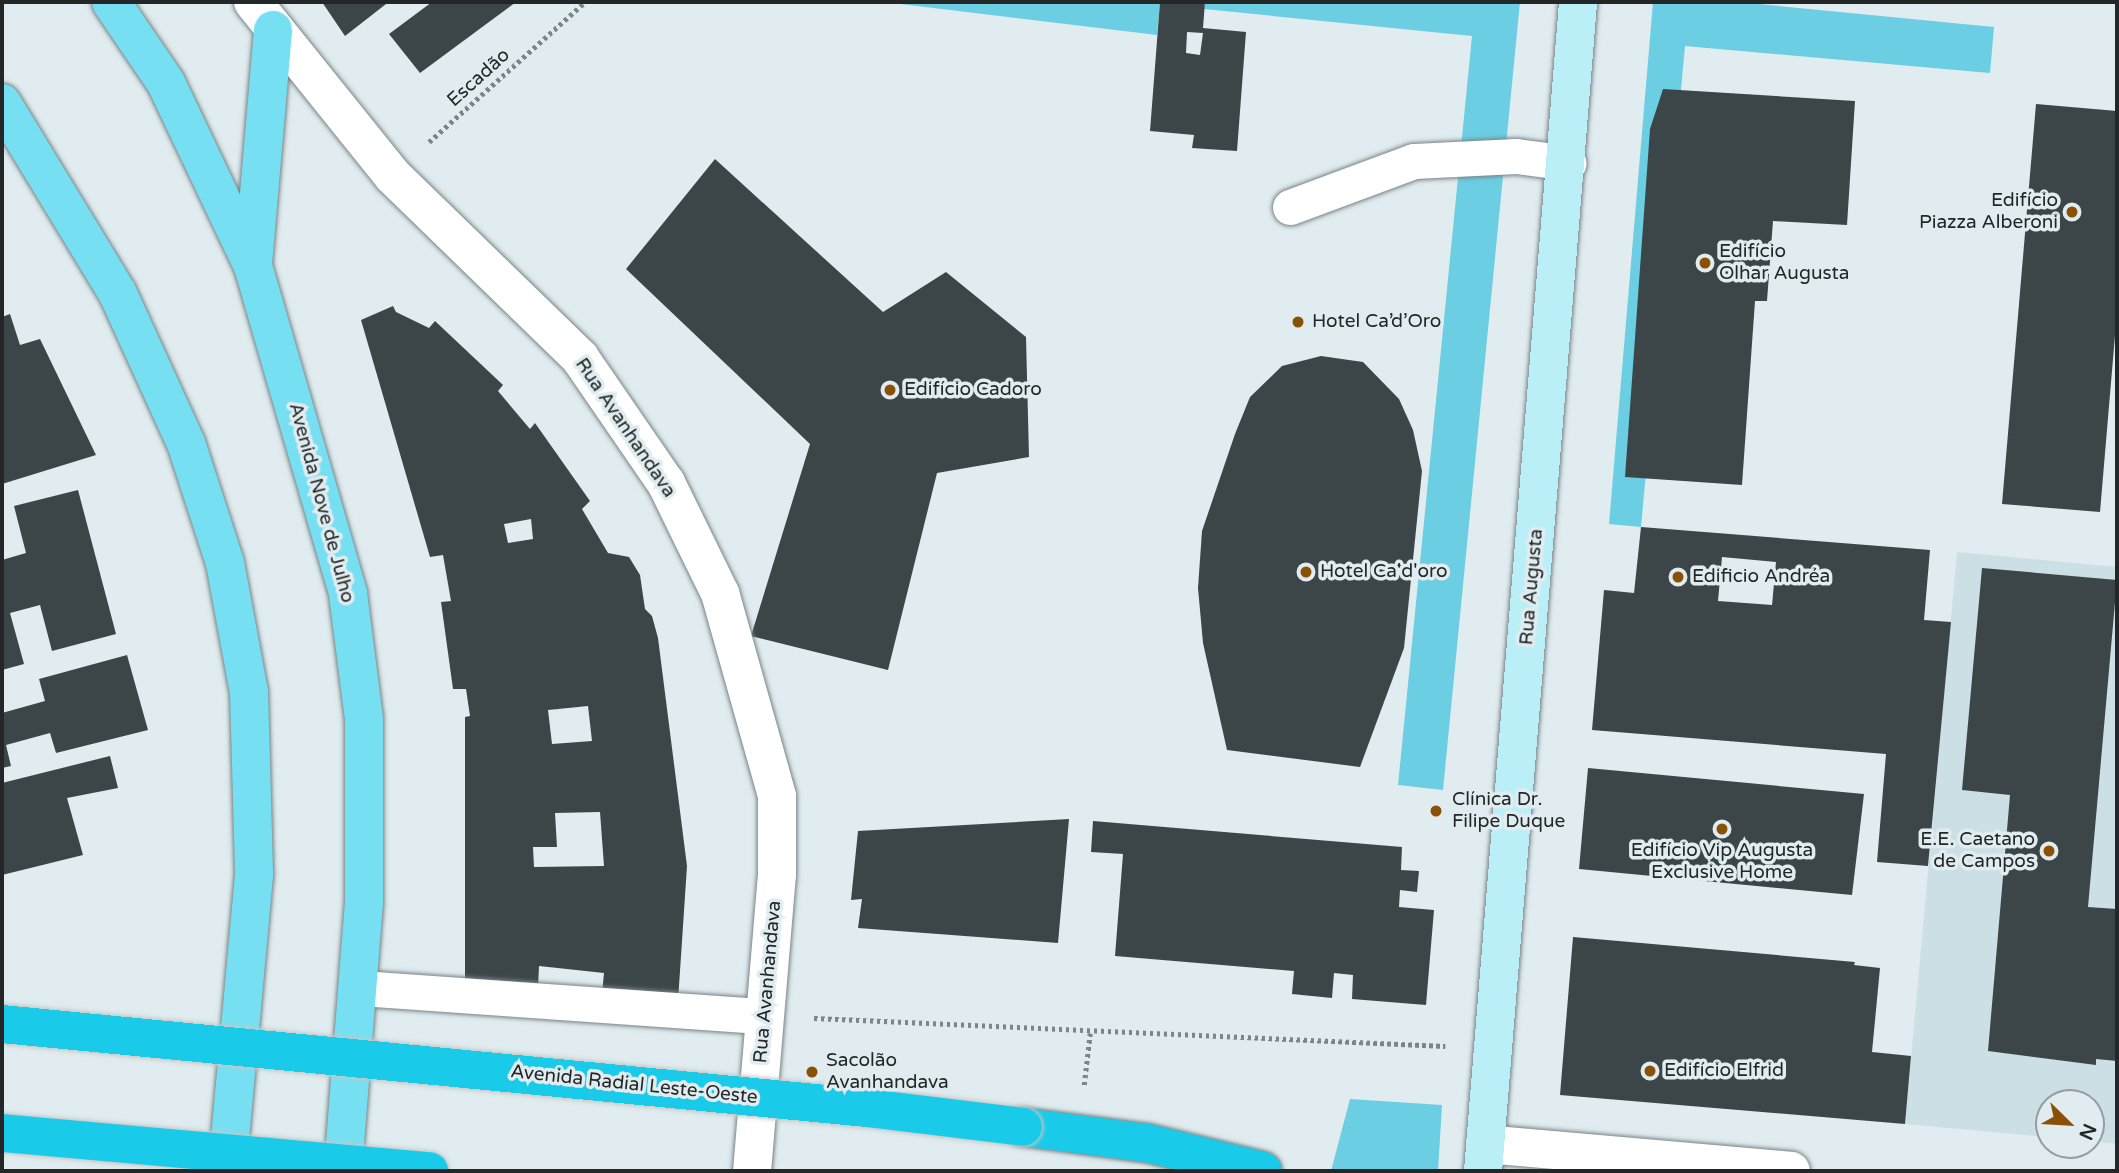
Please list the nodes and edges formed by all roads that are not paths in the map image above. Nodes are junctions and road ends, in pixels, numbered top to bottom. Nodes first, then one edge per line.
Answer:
1 (111, 2) edge
2 (1578, 2) edge
3 (263, 16) edge
4 (2, 103) edge
5 (1569, 163) junction
6 (1290, 207) dead end
7 (253, 266) junction
8 (360, 988) junction
9 (764, 1016) junction
10 (2, 1024) edge
11 (2, 1133) edge
12 (1484, 1158) edge
13 (228, 1171) edge
14 (343, 1171) edge
15 (429, 1171) edge
16 (752, 1171) edge
17 (1263, 1171) edge
18 (1791, 1171) edge

1 - 7 main road, Avenida Nove de Julho
2 - 5 main road, Rua Augusta
3 - 7 main road
3 - 9 street, Rua Avanhandava
4 - 13 main road
5 - 6 lane
5 - 12 main road, Rua Augusta
7 - 8 main road, Avenida Nove de Julho
8 - 9 lane
8 - 14 main road, Avenida Nove de Julho
9 - 16 street, Rua Avanhandava
10 - 17 highway, Avenida Radial Leste-Oeste, bridge
11 - 15 highway, bridge
12 - 18 street

